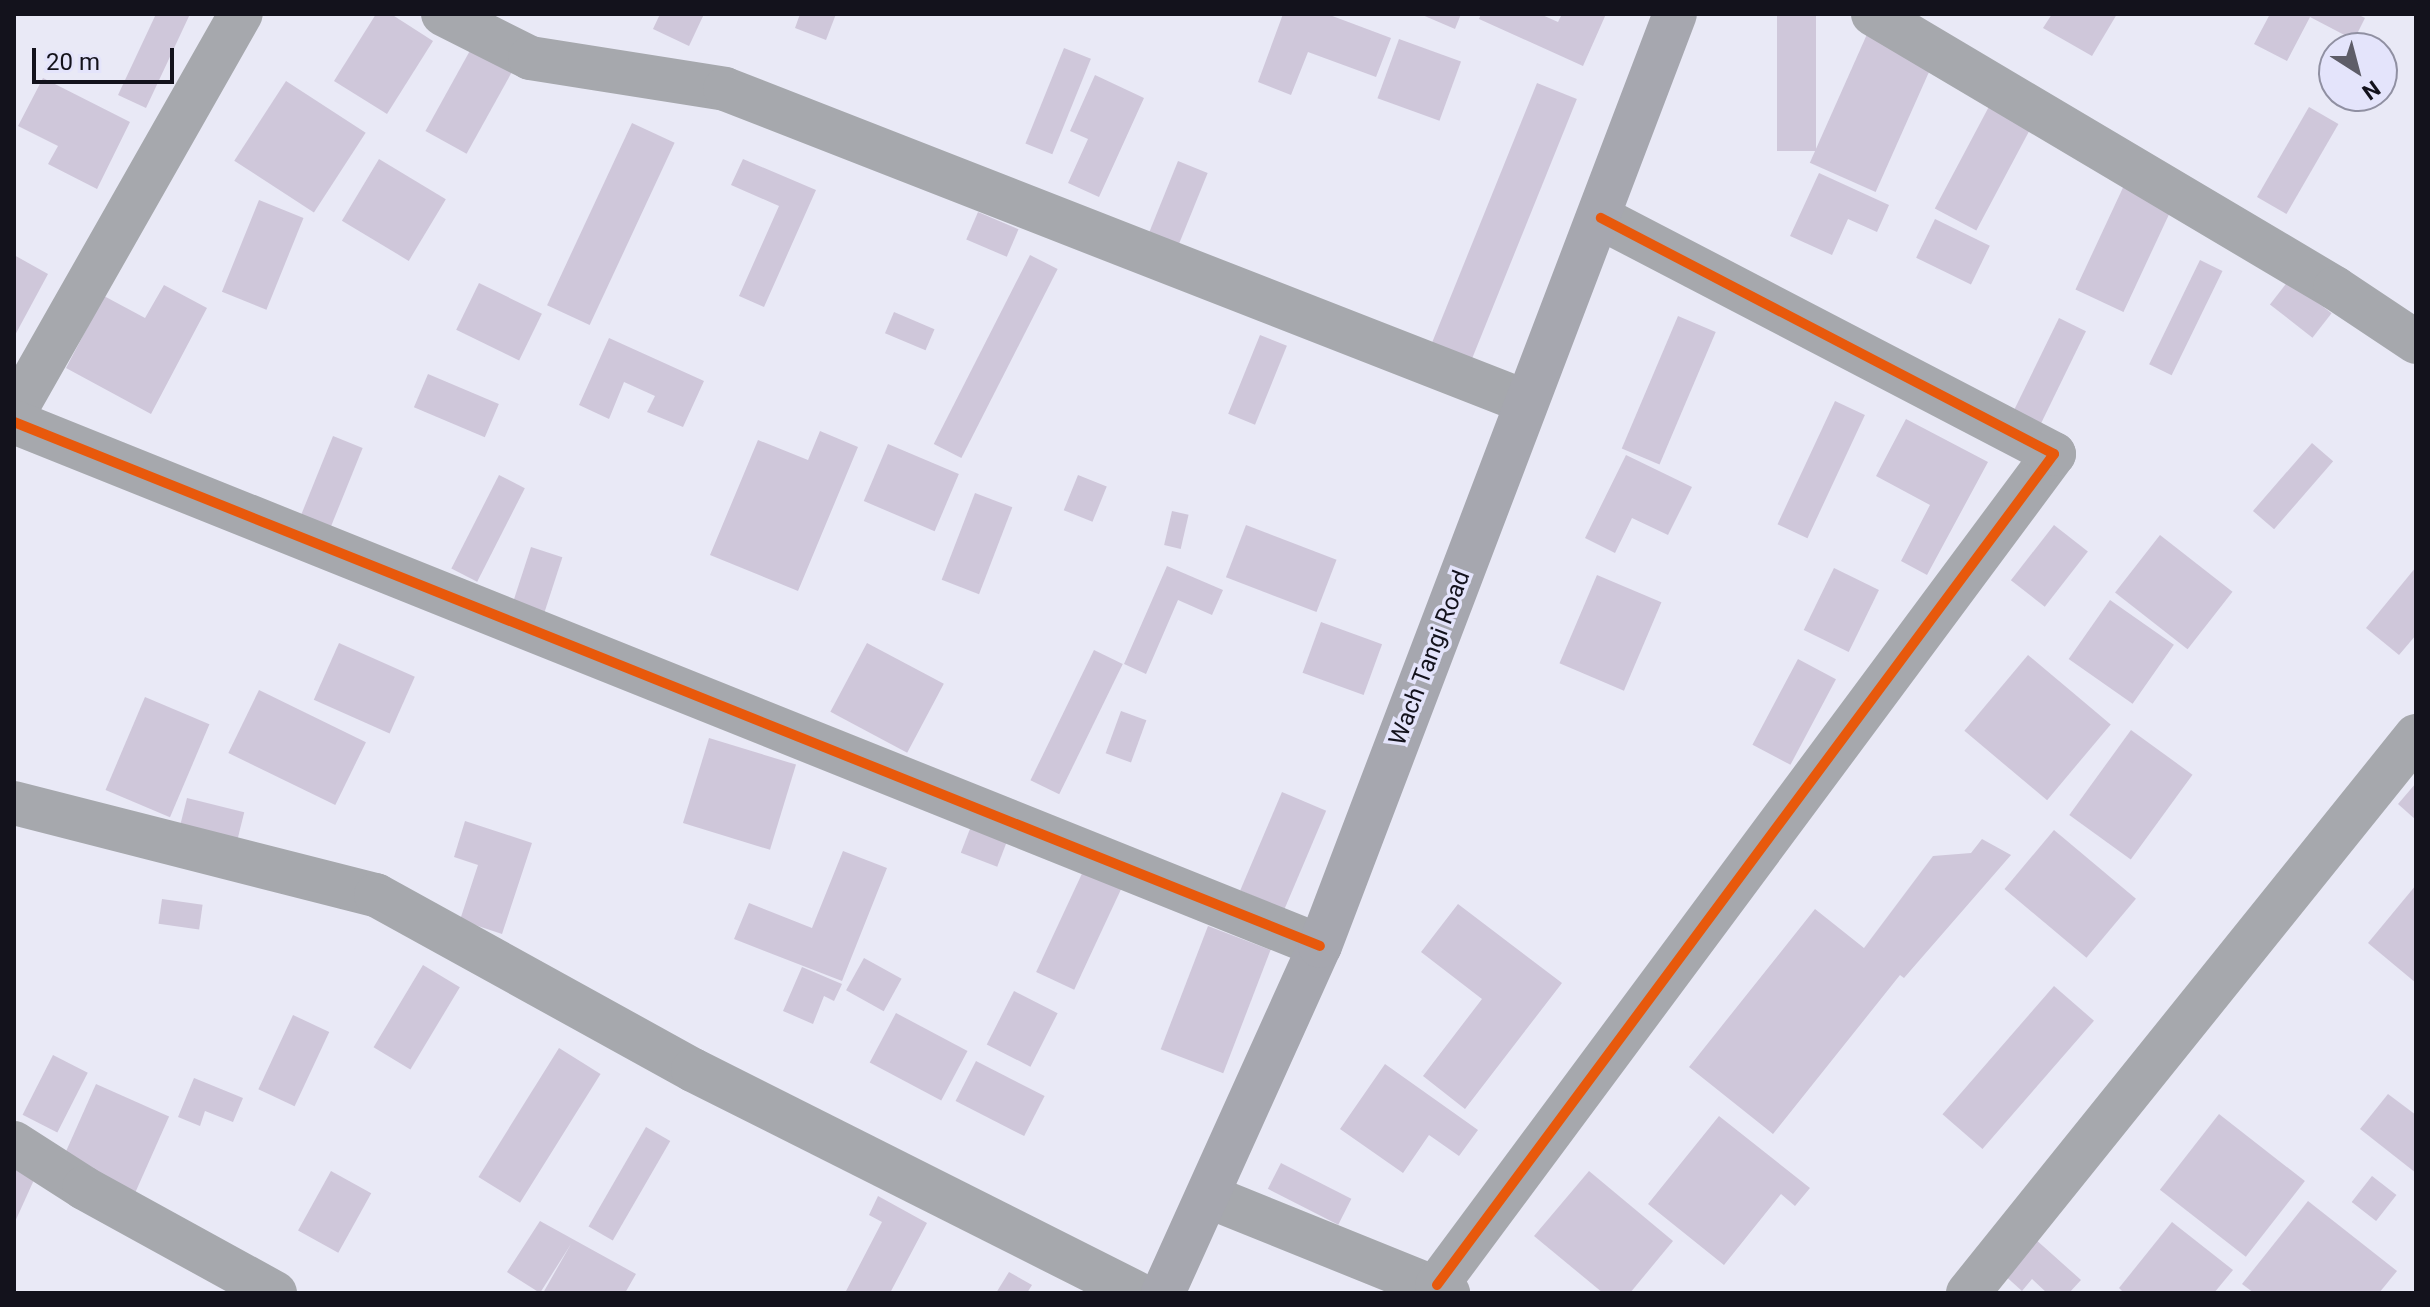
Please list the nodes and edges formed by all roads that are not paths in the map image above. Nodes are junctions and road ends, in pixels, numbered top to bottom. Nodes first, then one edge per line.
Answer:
1 (241, 14) edge
2 (443, 14) edge
3 (1675, 14) edge
4 (1873, 14) edge
5 (1601, 218) junction
6 (2416, 342) edge
7 (1526, 402) junction
8 (14, 413) edge
9 (14, 422) edge
10 (2416, 736) edge
11 (14, 803) edge
12 (1320, 946) junction
13 (14, 1143) edge
14 (1210, 1197) junction
15 (1442, 1289) edge
16 (275, 1293) edge
17 (1137, 1293) edge
18 (1163, 1293) edge
19 (1968, 1293) edge

1 - 8 street
2 - 7 street
3 - 5 main road, Wach Tangi Road
4 - 6 street
5 - 7 main road, Wach Tangi Road
5 - 15 street
7 - 12 main road, Wach Tangi Road
9 - 12 street
10 - 19 street
11 - 17 street
12 - 14 main road, Wach Tangi Road
13 - 16 street
14 - 15 street
14 - 18 main road, Wach Tangi Road

